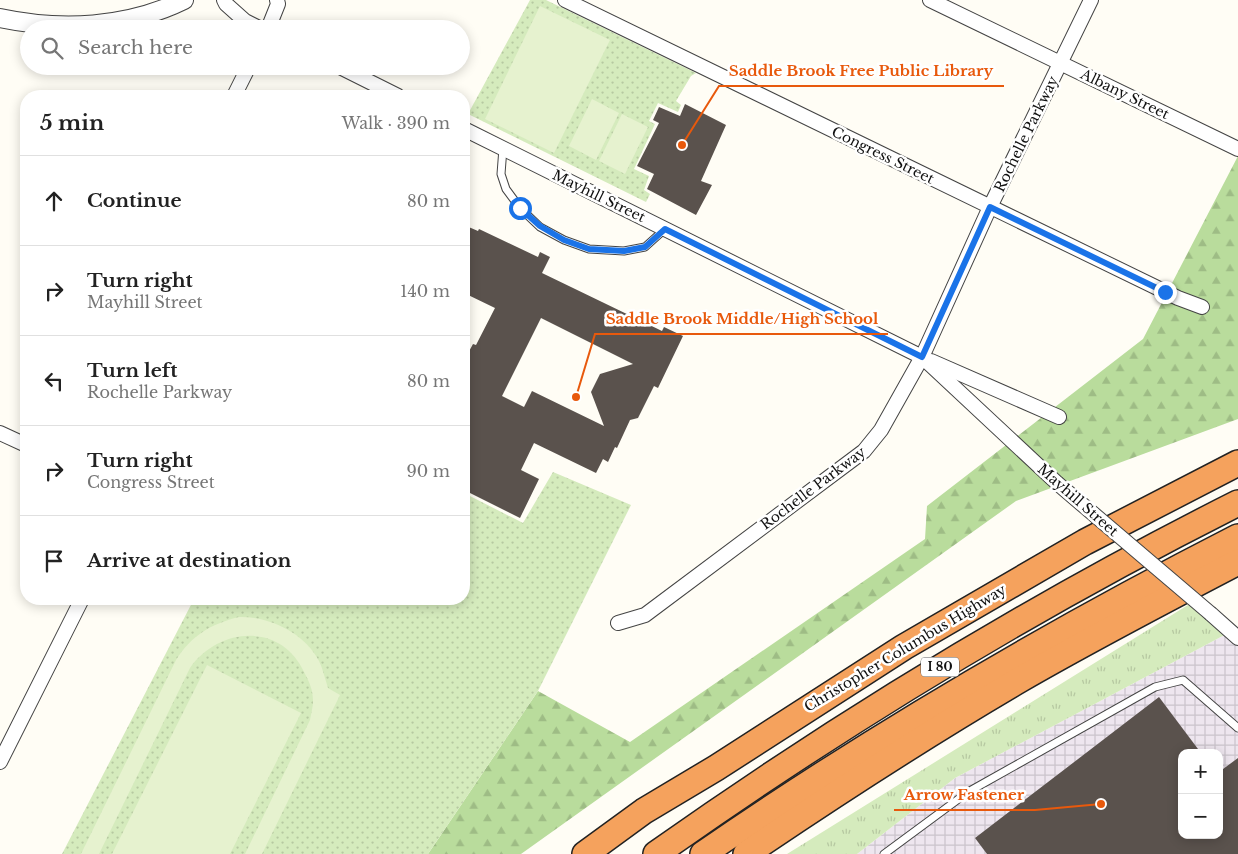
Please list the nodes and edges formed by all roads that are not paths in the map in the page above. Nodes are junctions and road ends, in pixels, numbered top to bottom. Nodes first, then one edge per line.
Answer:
1 (184, 0) edge
2 (224, 0) edge
3 (277, 0) edge
4 (930, 0) edge
5 (1091, 0) edge
6 (570, 1) edge
7 (0, 18) edge
8 (127, 20) edge
9 (244, 20) edge
10 (272, 20) edge
11 (20, 23) edge
12 (1060, 63) junction
13 (244, 75) edge
14 (356, 75) edge
15 (237, 90) edge
16 (386, 90) edge
17 (470, 135) edge
18 (503, 148) junction
19 (1238, 149) edge
20 (990, 207) junction
21 (665, 229) junction
22 (1202, 306) dead end
23 (922, 357) junction
24 (1059, 417) dead end
25 (0, 433) edge
26 (20, 442) edge
27 (1238, 464) edge
28 (1238, 503) edge
29 (1238, 536) edge
30 (1238, 562) edge
31 (79, 605) edge
32 (618, 623) dead end
33 (1238, 638) edge
34 (1238, 728) edge
35 (0, 762) edge
36 (586, 854) edge
37 (656, 854) edge
38 (704, 854) edge
39 (746, 854) edge
40 (884, 854) edge

1 - 8 street
2 - 9 street
3 - 10 street
4 - 12 street, Albany Street
5 - 12 street, Rochelle Parkway
6 - 20 street, Congress Street
7 - 11 street
12 - 19 street, Albany Street
12 - 20 street, Rochelle Parkway
13 - 15 street
14 - 16 street
17 - 18 street, Mayhill Street
18 - 21 street, Mayhill Street
18 - 21 lane
20 - 22 street, Congress Street
20 - 23 street, Rochelle Parkway
21 - 23 street, Mayhill Street
23 - 24 street, Mayhill Street
23 - 32 street, Rochelle Parkway
23 - 33 street, Mayhill Street, bridge
25 - 26 street
27 - 36 highway, Christopher Columbus Highway / I 80
28 - 37 highway, I 80
29 - 38 highway, I 80
30 - 39 highway
31 - 35 street
34 - 40 lane

